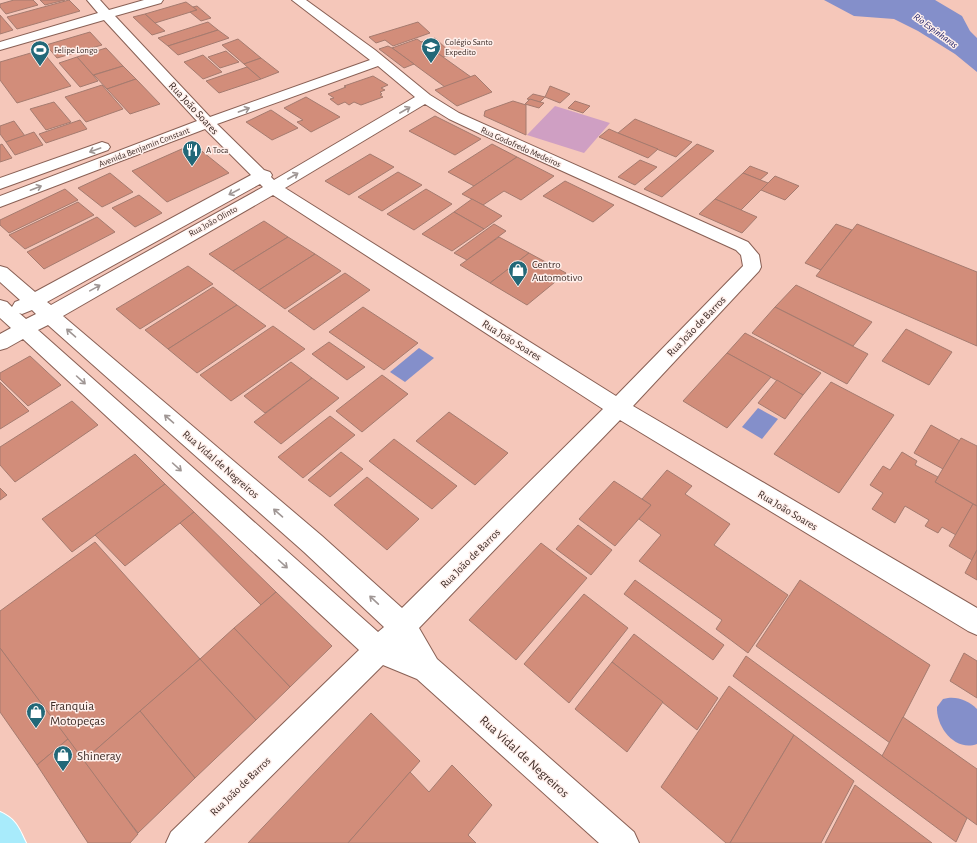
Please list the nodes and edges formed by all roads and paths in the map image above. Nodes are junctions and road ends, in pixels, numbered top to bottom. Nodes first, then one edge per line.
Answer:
1 (93, 0) edge
2 (157, 0) edge
3 (298, 0) edge
4 (107, 15) junction
5 (0, 46) edge
6 (375, 57) junction
7 (420, 94) junction
8 (202, 118) junction
9 (266, 182) junction
10 (0, 184) edge
11 (0, 202) edge
12 (752, 267) joint
13 (0, 272) edge
14 (41, 307) junction
15 (8, 317) edge
16 (0, 342) edge
17 (618, 408) junction
18 (977, 622) edge
19 (403, 627) junction
20 (380, 650) junction
21 (427, 669) junction
22 (0, 828) edge
23 (10, 843) edge
24 (182, 843) edge
25 (623, 843) edge

1 - 4 street, Rua João Soares
2 - 4 street
3 - 6 street, Rua Godofredo Medeiros
4 - 5 street
4 - 8 street, Rua João Soares
6 - 7 street, Rua Godofredo Medeiros
6 - 8 street, Avenida Benjamin Constant
7 - 9 street, Rua João Olinto
7 - 12 street, Rua Godofredo Medeiros
8 - 9 street, Rua João Soares
8 -> 10 street, Avenida Benjamin Constant
11 -> 8 street, Avenida Benjamin Constant
9 - 14 street, Rua João Olinto
9 - 17 street, Rua João Soares
12 - 17 street, Rua João de Barros
13 - 14 street, Rua Vidal de Negreiros
14 - 15 street, Rua João Olinto
19 -> 14 street, Rua Vidal de Negreiros
15 - 16 street, Rua João Olinto
15 -> 20 street, Rua Vidal de Negreiros
17 - 18 street, Rua João Soares
17 - 19 street, Rua João de Barros
19 - 20 street, Rua João de Barros
19 - 21 street, Rua Vidal de Negreiros
20 - 21 street, Rua Vidal de Negreiros
20 - 24 street, Rua João de Barros
21 - 25 street, Rua Vidal de Negreiros
22 - 23 main road

